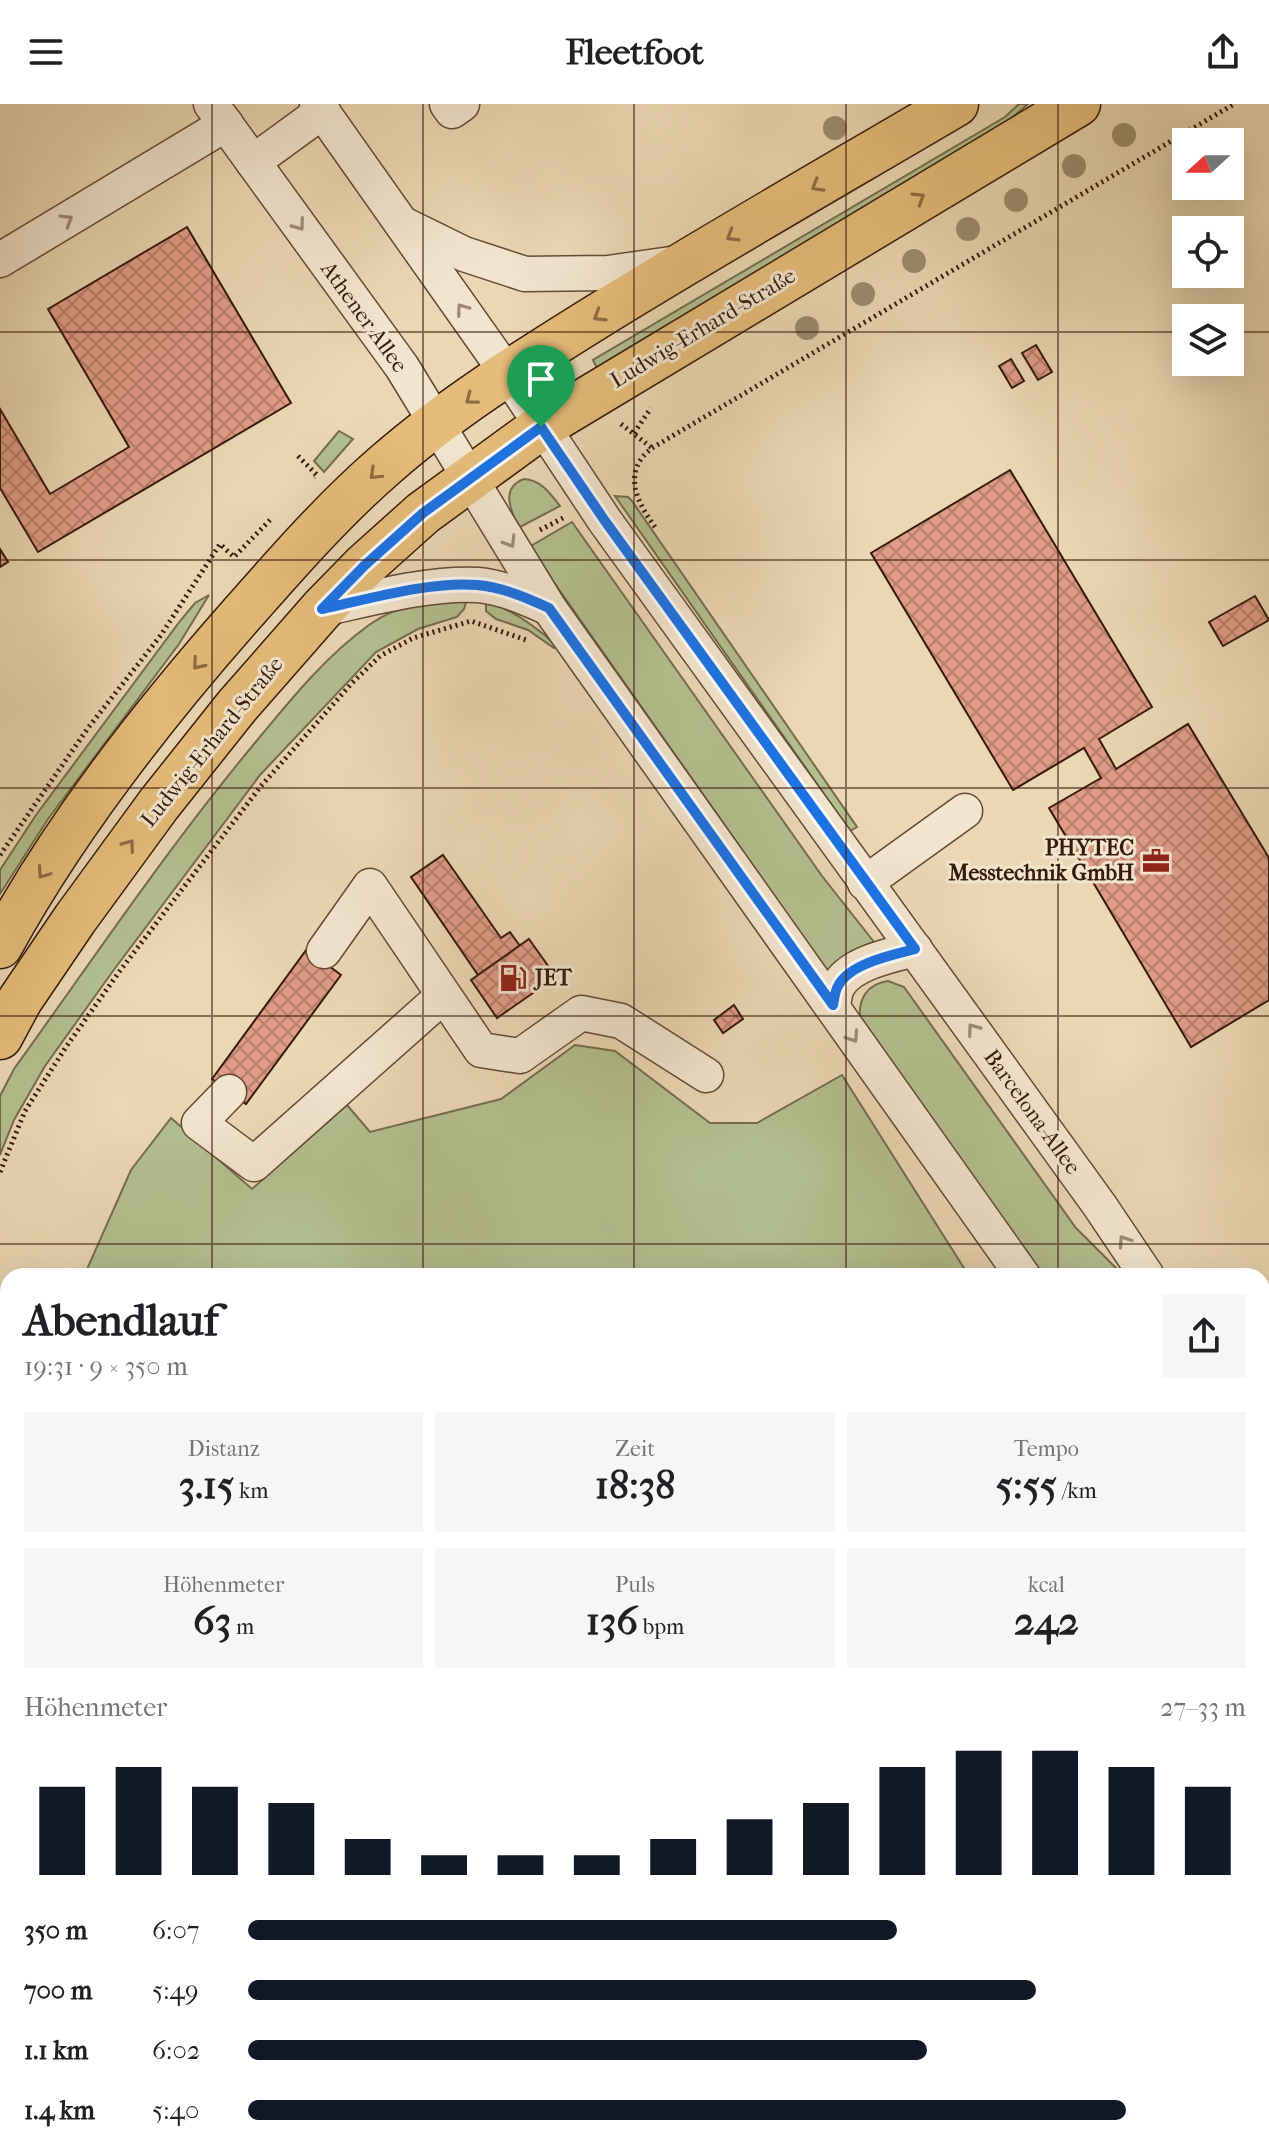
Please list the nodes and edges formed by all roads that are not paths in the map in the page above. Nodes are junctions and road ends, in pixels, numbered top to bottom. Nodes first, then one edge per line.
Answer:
1 (447, 104) edge
2 (462, 104) edge
3 (956, 104) edge
4 (1078, 104) edge
5 (320, 108) edge
6 (219, 114) edge
7 (253, 162) junction
8 (400, 223) junction
9 (0, 260) edge
10 (690, 261) junction
11 (507, 373) junction
12 (436, 425) junction
13 (541, 427) junction
14 (469, 477) junction
15 (549, 608) junction
16 (322, 609) junction
17 (965, 811) dead end
18 (865, 883) junction
19 (0, 946) edge
20 (915, 949) junction
21 (324, 951) dead end
22 (443, 996) junction
23 (833, 1005) junction
24 (0, 1037) edge
25 (706, 1075) dead end
26 (229, 1092) dead end
27 (1017, 1268) edge
28 (1141, 1268) edge

1 - 2 street
3 -> 10 main road
13 -> 4 main road, Ludwig-Erhard-Straße
5 - 7 street
5 - 8 street
6 - 7 street, Athener Allee
9 -> 6 street, Athener Allee
7 -> 12 street, Athener Allee
8 - 10 street
11 -> 8 street
10 -> 11 main road
11 -> 12 main road
11 - 13 street
12 - 14 street, Athener Allee
12 -> 19 main road
13 - 14 main road, Ludwig-Erhard-Straße
13 - 18 street, Barcelona-Allee
14 -> 15 street
14 - 16 main road, Ludwig-Erhard-Straße
15 - 16 street
15 - 23 street
24 -> 16 main road, Ludwig-Erhard-Straße
17 - 18 street
18 - 20 street, Barcelona-Allee
20 - 23 street
28 -> 20 street, Barcelona-Allee
21 - 22 street
22 - 25 street
22 - 26 street
23 -> 27 street

